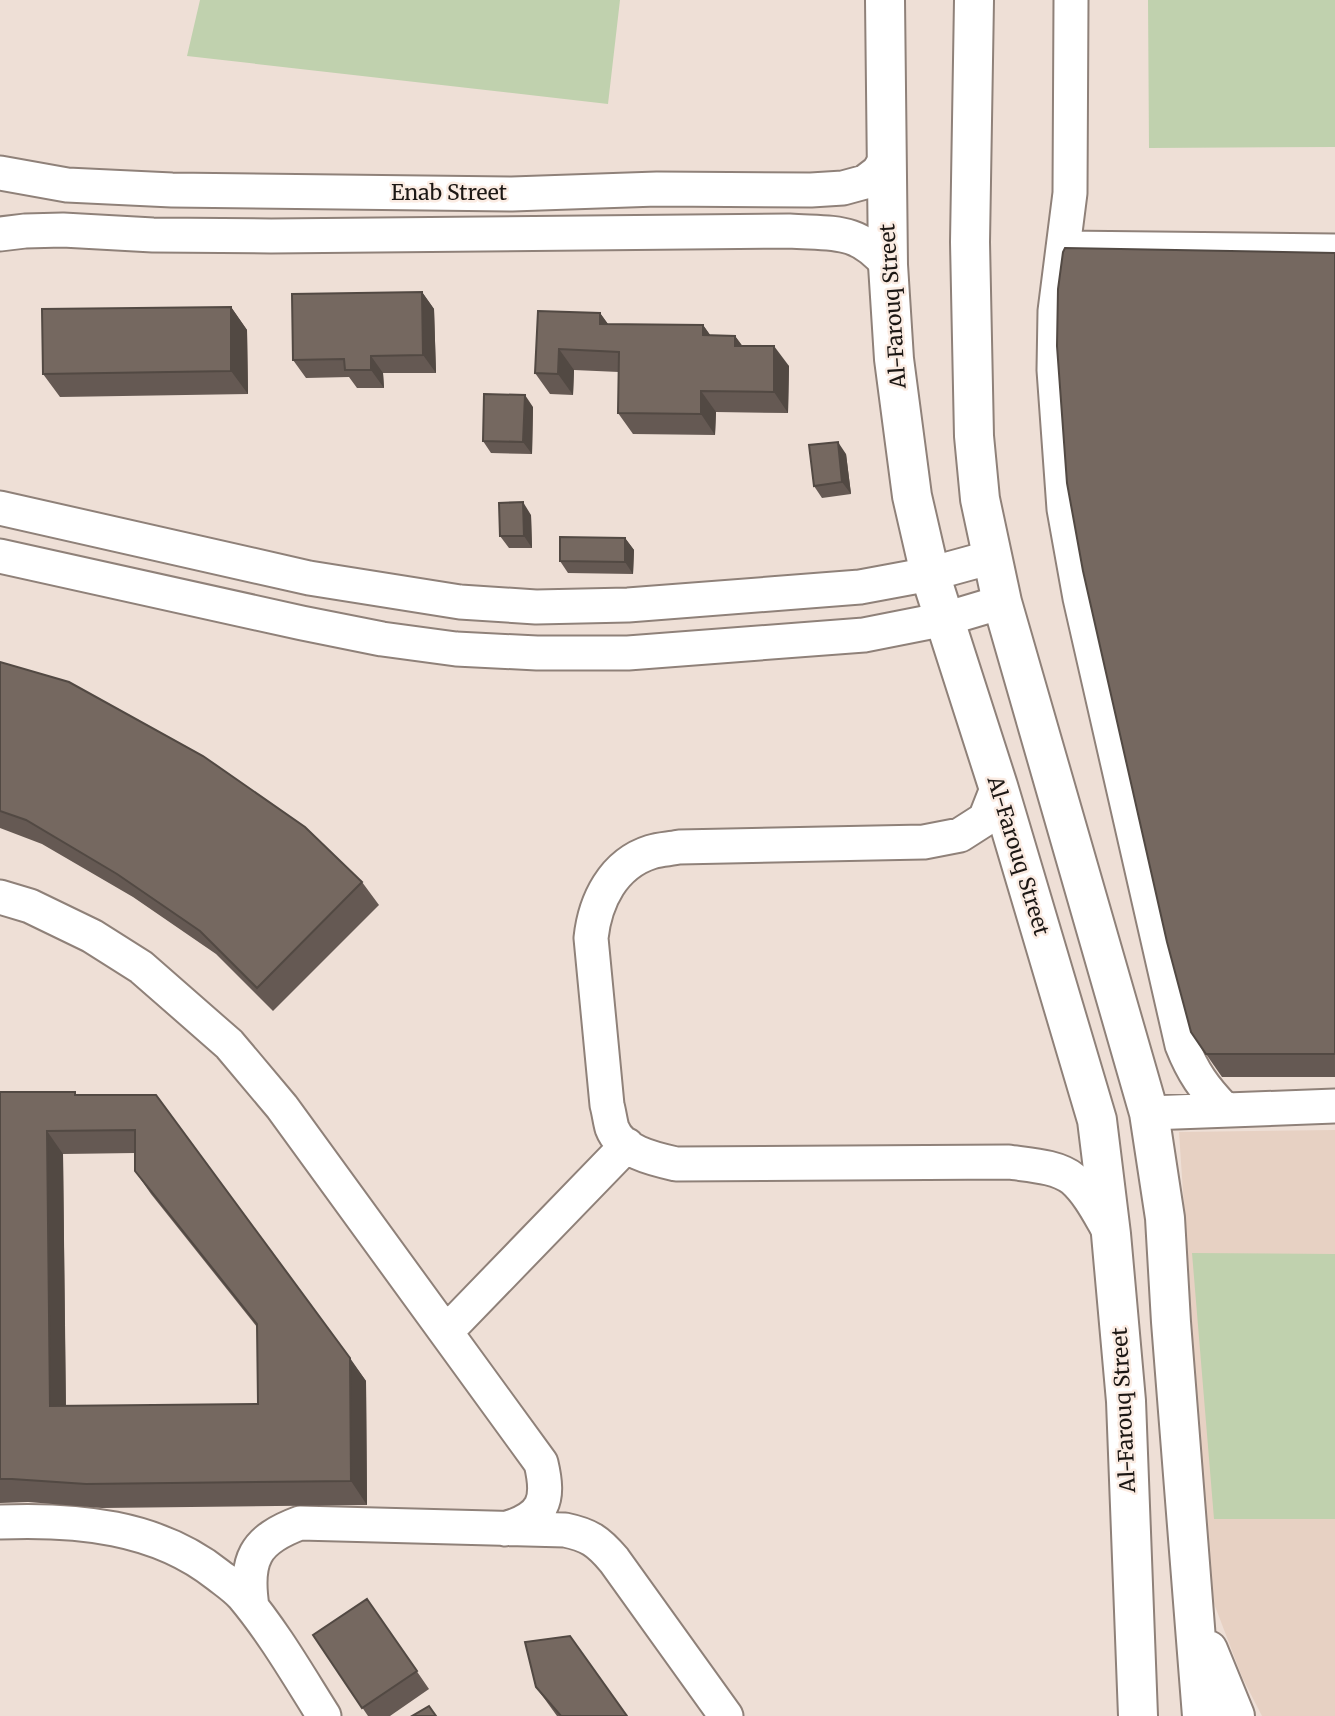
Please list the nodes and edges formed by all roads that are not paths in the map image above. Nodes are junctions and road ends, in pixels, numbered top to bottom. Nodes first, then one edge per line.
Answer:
1 (885, 0) edge
2 (974, 0) edge
3 (1071, 0) edge
4 (887, 158) junction
5 (0, 173) edge
6 (0, 234) edge
7 (1063, 248) junction
8 (1335, 251) edge
9 (888, 265) junction
10 (0, 508) edge
11 (0, 555) edge
12 (992, 557) junction
13 (930, 574) junction
14 (1002, 603) junction
15 (945, 620) junction
16 (998, 786) junction
17 (0, 897) edge
18 (1335, 1106) edge
19 (1224, 1109) junction
20 (1149, 1113) junction
21 (627, 1145) junction
22 (1111, 1234) junction
23 (446, 1332) junction
24 (0, 1522) edge
25 (505, 1529) junction
26 (252, 1607) junction
27 (1193, 1614) junction
28 (324, 1716) edge
29 (726, 1716) edge
30 (1138, 1716) edge
31 (1202, 1716) edge
32 (1235, 1716) edge

1 - 4 main road, Al-Farouq Street
2 - 12 main road
3 - 7 street
4 - 5 street, Enab Street
4 - 9 main road, Al-Farouq Street
6 - 9 street, Enab Street
7 - 8 street
7 - 19 street
9 - 13 main road, Al-Farouq Street
10 - 13 street
11 - 15 street
12 - 13 street
12 - 14 main road
13 - 15 main road, Al-Farouq Street
14 - 15 street
14 - 20 main road
15 - 16 main road, Al-Farouq Street
16 - 21 street
16 - 22 main road, Al-Farouq Street
17 - 23 street
18 - 19 street
19 - 20 street
20 - 27 main road
21 - 22 street
21 - 23 street
22 - 30 main road, Al-Farouq Street
23 - 25 street
24 - 26 street
25 - 26 street
25 - 29 street
26 - 28 street
27 - 31 main road
27 - 32 main road

